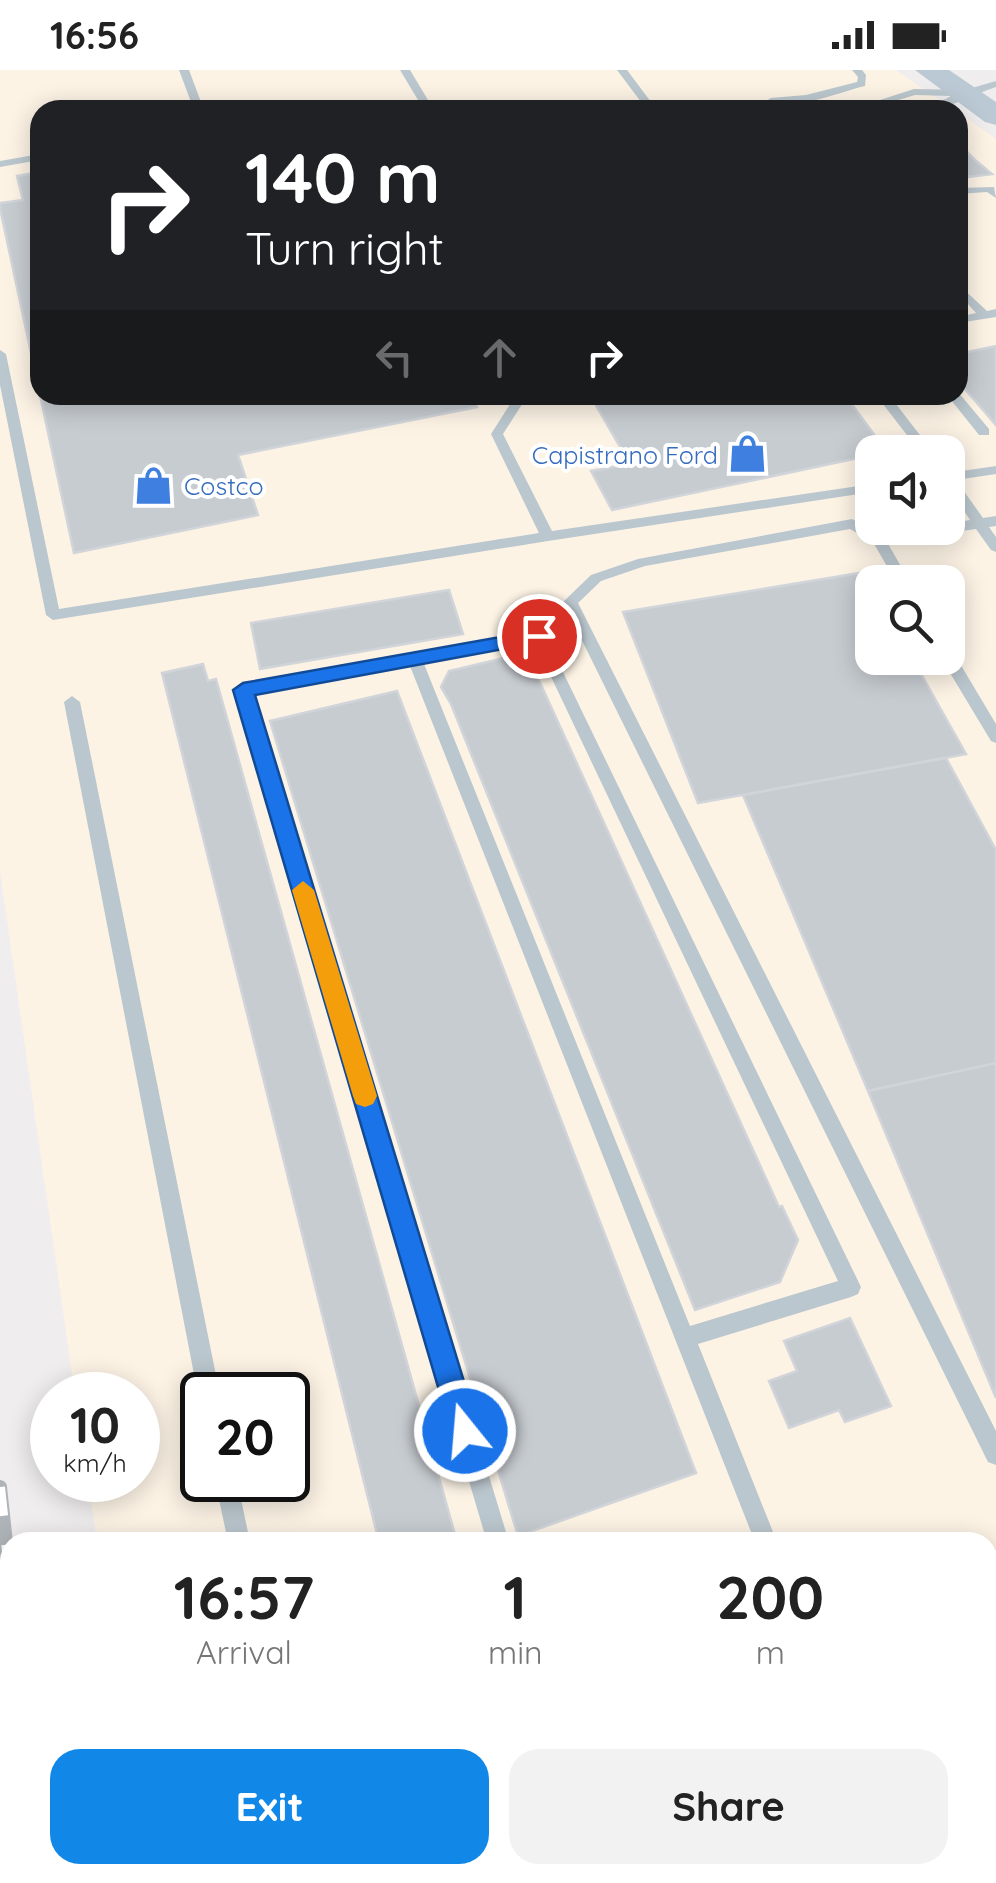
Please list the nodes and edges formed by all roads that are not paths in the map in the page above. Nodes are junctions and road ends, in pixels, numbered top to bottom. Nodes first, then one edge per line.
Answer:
1 (184, 70) edge
2 (405, 70) edge
3 (622, 70) edge
4 (856, 70) edge
5 (930, 70) edge
6 (996, 77) edge
7 (975, 81) edge
8 (996, 84) edge
9 (194, 100) edge
10 (423, 100) edge
11 (644, 100) edge
12 (771, 100) dead end
13 (887, 100) edge
14 (946, 100) edge
15 (996, 116) edge
16 (30, 159) edge
17 (0, 164) edge
18 (968, 190) edge
19 (996, 195) edge
20 (968, 295) edge
21 (990, 314) edge
22 (0, 354) edge
23 (516, 405) edge
24 (890, 405) edge
25 (961, 405) edge
26 (984, 432) dead end
27 (914, 435) edge
28 (996, 470) edge
29 (965, 475) edge
30 (855, 491) edge
31 (965, 503) edge
32 (996, 521) edge
33 (979, 524) junction
34 (855, 526) edge
35 (965, 526) edge
36 (548, 536) junction
37 (996, 547) edge
38 (415, 660) junction
39 (959, 675) edge
40 (72, 702) dead end
41 (996, 737) edge
42 (685, 1338) junction
43 (204, 1372) edge
44 (996, 1454) edge
45 (230, 1502) edge
46 (236, 1532) edge
47 (495, 1532) edge
48 (762, 1532) edge

1 - 9 lane
2 - 10 lane
3 - 11 lane
4 - 12 lane
5 - 7 main road
6 - 7 main road
7 - 8 lane
7 - 13 lane
7 - 14 lane
7 - 15 main road
16 - 17 lane
18 - 19 lane
20 - 21 lane
22 - 36 lane
23 - 36 lane
24 - 27 lane
25 - 26 lane
28 - 29 lane
30 - 36 lane
31 - 33 lane
32 - 33 lane
33 - 35 lane
33 - 37 lane
34 - 44 lane
38 - 42 lane
38 - 42 lane
38 - 47 lane
39 - 41 lane
40 - 43 lane
42 - 48 lane
45 - 46 lane

